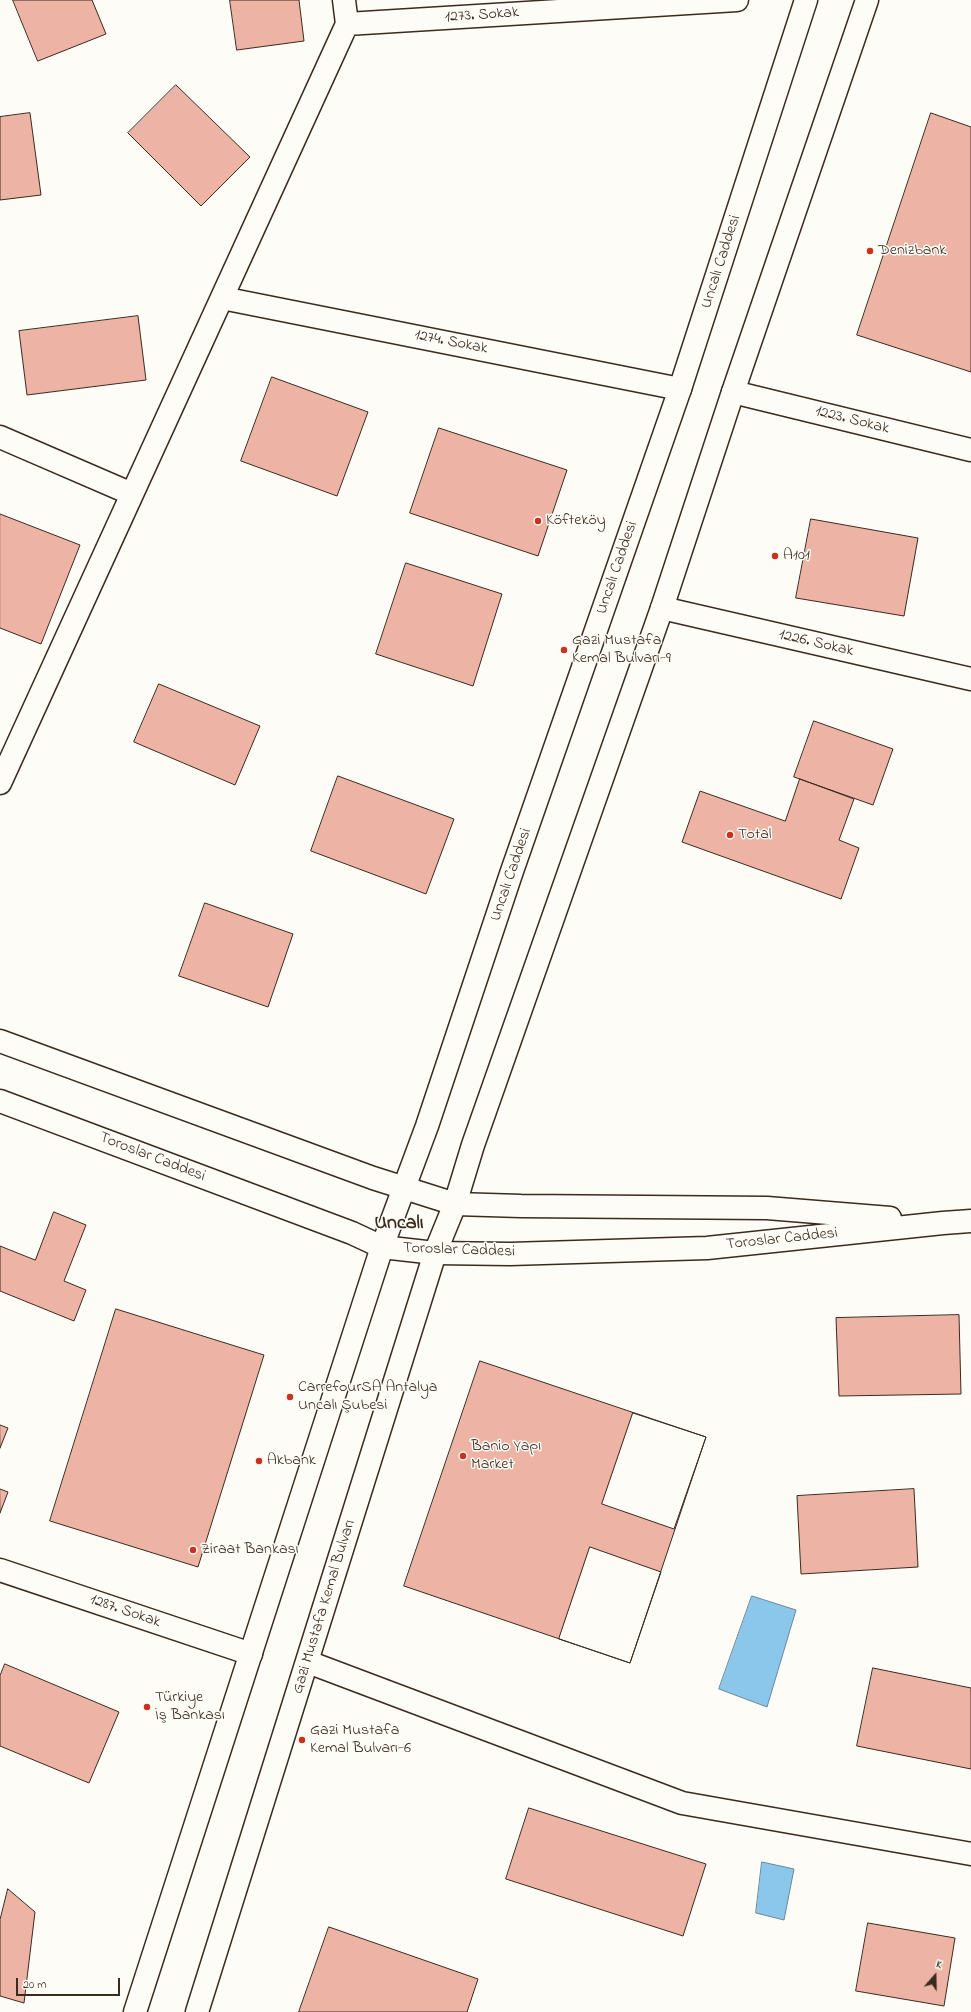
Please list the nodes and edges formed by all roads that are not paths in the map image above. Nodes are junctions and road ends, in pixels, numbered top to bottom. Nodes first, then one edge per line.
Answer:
1 (344, 0) edge
2 (737, 0) edge
3 (806, 0) edge
4 (867, 0) edge
5 (347, 24) junction
6 (222, 298) junction
7 (680, 389) junction
8 (733, 392) junction
9 (0, 437) edge
10 (971, 450) edge
11 (132, 494) junction
12 (662, 608) junction
13 (971, 679) edge
14 (0, 783) edge
15 (0, 1041) edge
16 (0, 1101) edge
17 (403, 1188) junction
18 (455, 1204) junction
19 (971, 1221) edge
20 (943, 1223) junction
21 (382, 1248) junction
22 (435, 1253) junction
23 (0, 1570) edge
24 (251, 1654) junction
25 (308, 1662) junction
26 (971, 1854) edge
27 (135, 2012) edge
28 (197, 2012) edge

1 - 5 street
2 - 5 street, 1273. Sokak
3 - 7 street, Uncalı Caddesi
4 - 8 street
5 - 6 street
6 - 7 street, 1274. Sokak
6 - 11 street
7 - 17 street, Uncalı Caddesi
8 - 10 street, 1223. Sokak
8 - 12 street
9 - 11 street
11 - 14 street
12 - 13 street, 1226. Sokak
12 - 18 street
15 - 17 street, Toroslar Caddesi
16 - 21 street, Toroslar Caddesi
17 - 18 street, Toroslar Caddesi
17 - 21 street, Uncalı Caddesi
18 - 20 street, Toroslar Caddesi
18 - 22 street, Gazi Mustafa Kemal Bulvarı
19 - 20 street, Toroslar Caddesi
20 - 22 street, Toroslar Caddesi
21 - 22 street, Toroslar Caddesi
21 - 24 street
22 - 25 street, Gazi Mustafa Kemal Bulvarı
23 - 24 street, 1287. Sokak
24 - 27 street
25 - 26 street
25 - 28 street, Gazi Mustafa Kemal Bulvarı

